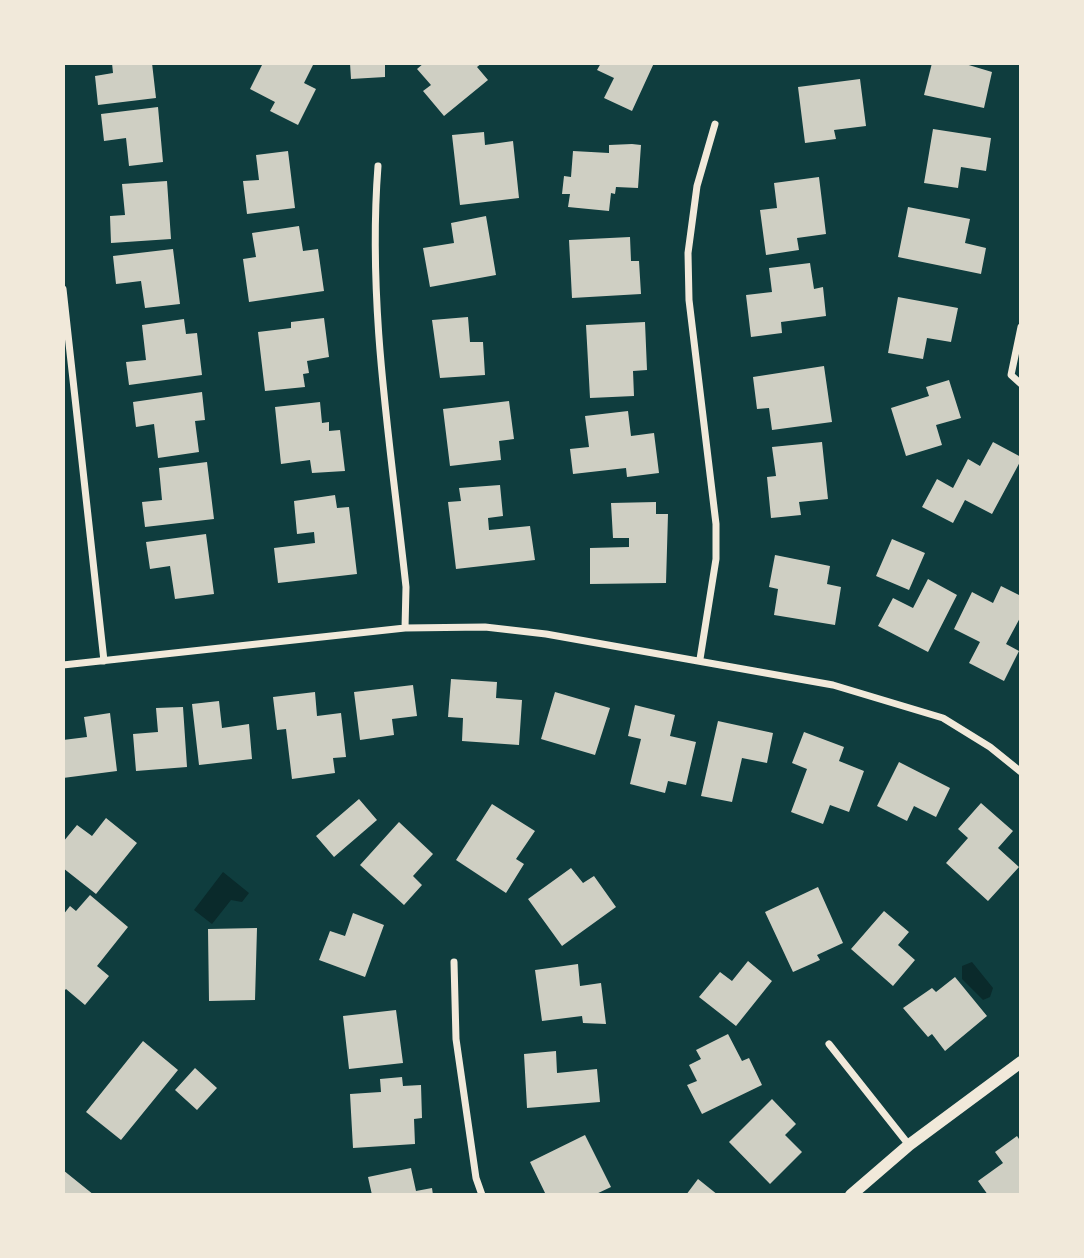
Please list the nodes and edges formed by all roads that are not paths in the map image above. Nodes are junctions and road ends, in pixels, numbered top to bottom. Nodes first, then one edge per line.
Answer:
1 (715, 124) dead end
2 (378, 166) dead end
3 (63, 289) edge
4 (1021, 327) edge
5 (1021, 384) edge
6 (405, 628) junction
7 (700, 659) junction
8 (104, 661) junction
9 (63, 665) edge
10 (1021, 772) edge
11 (454, 962) dead end
12 (829, 1044) dead end
13 (1021, 1062) edge
14 (909, 1145) junction
15 (482, 1195) edge
16 (851, 1195) edge

1 - 7 street
2 - 6 street
3 - 8 street
4 - 5 street
6 - 7 street
6 - 8 street
7 - 10 street
8 - 9 street
11 - 15 street
12 - 14 street
13 - 14 street
14 - 16 street

